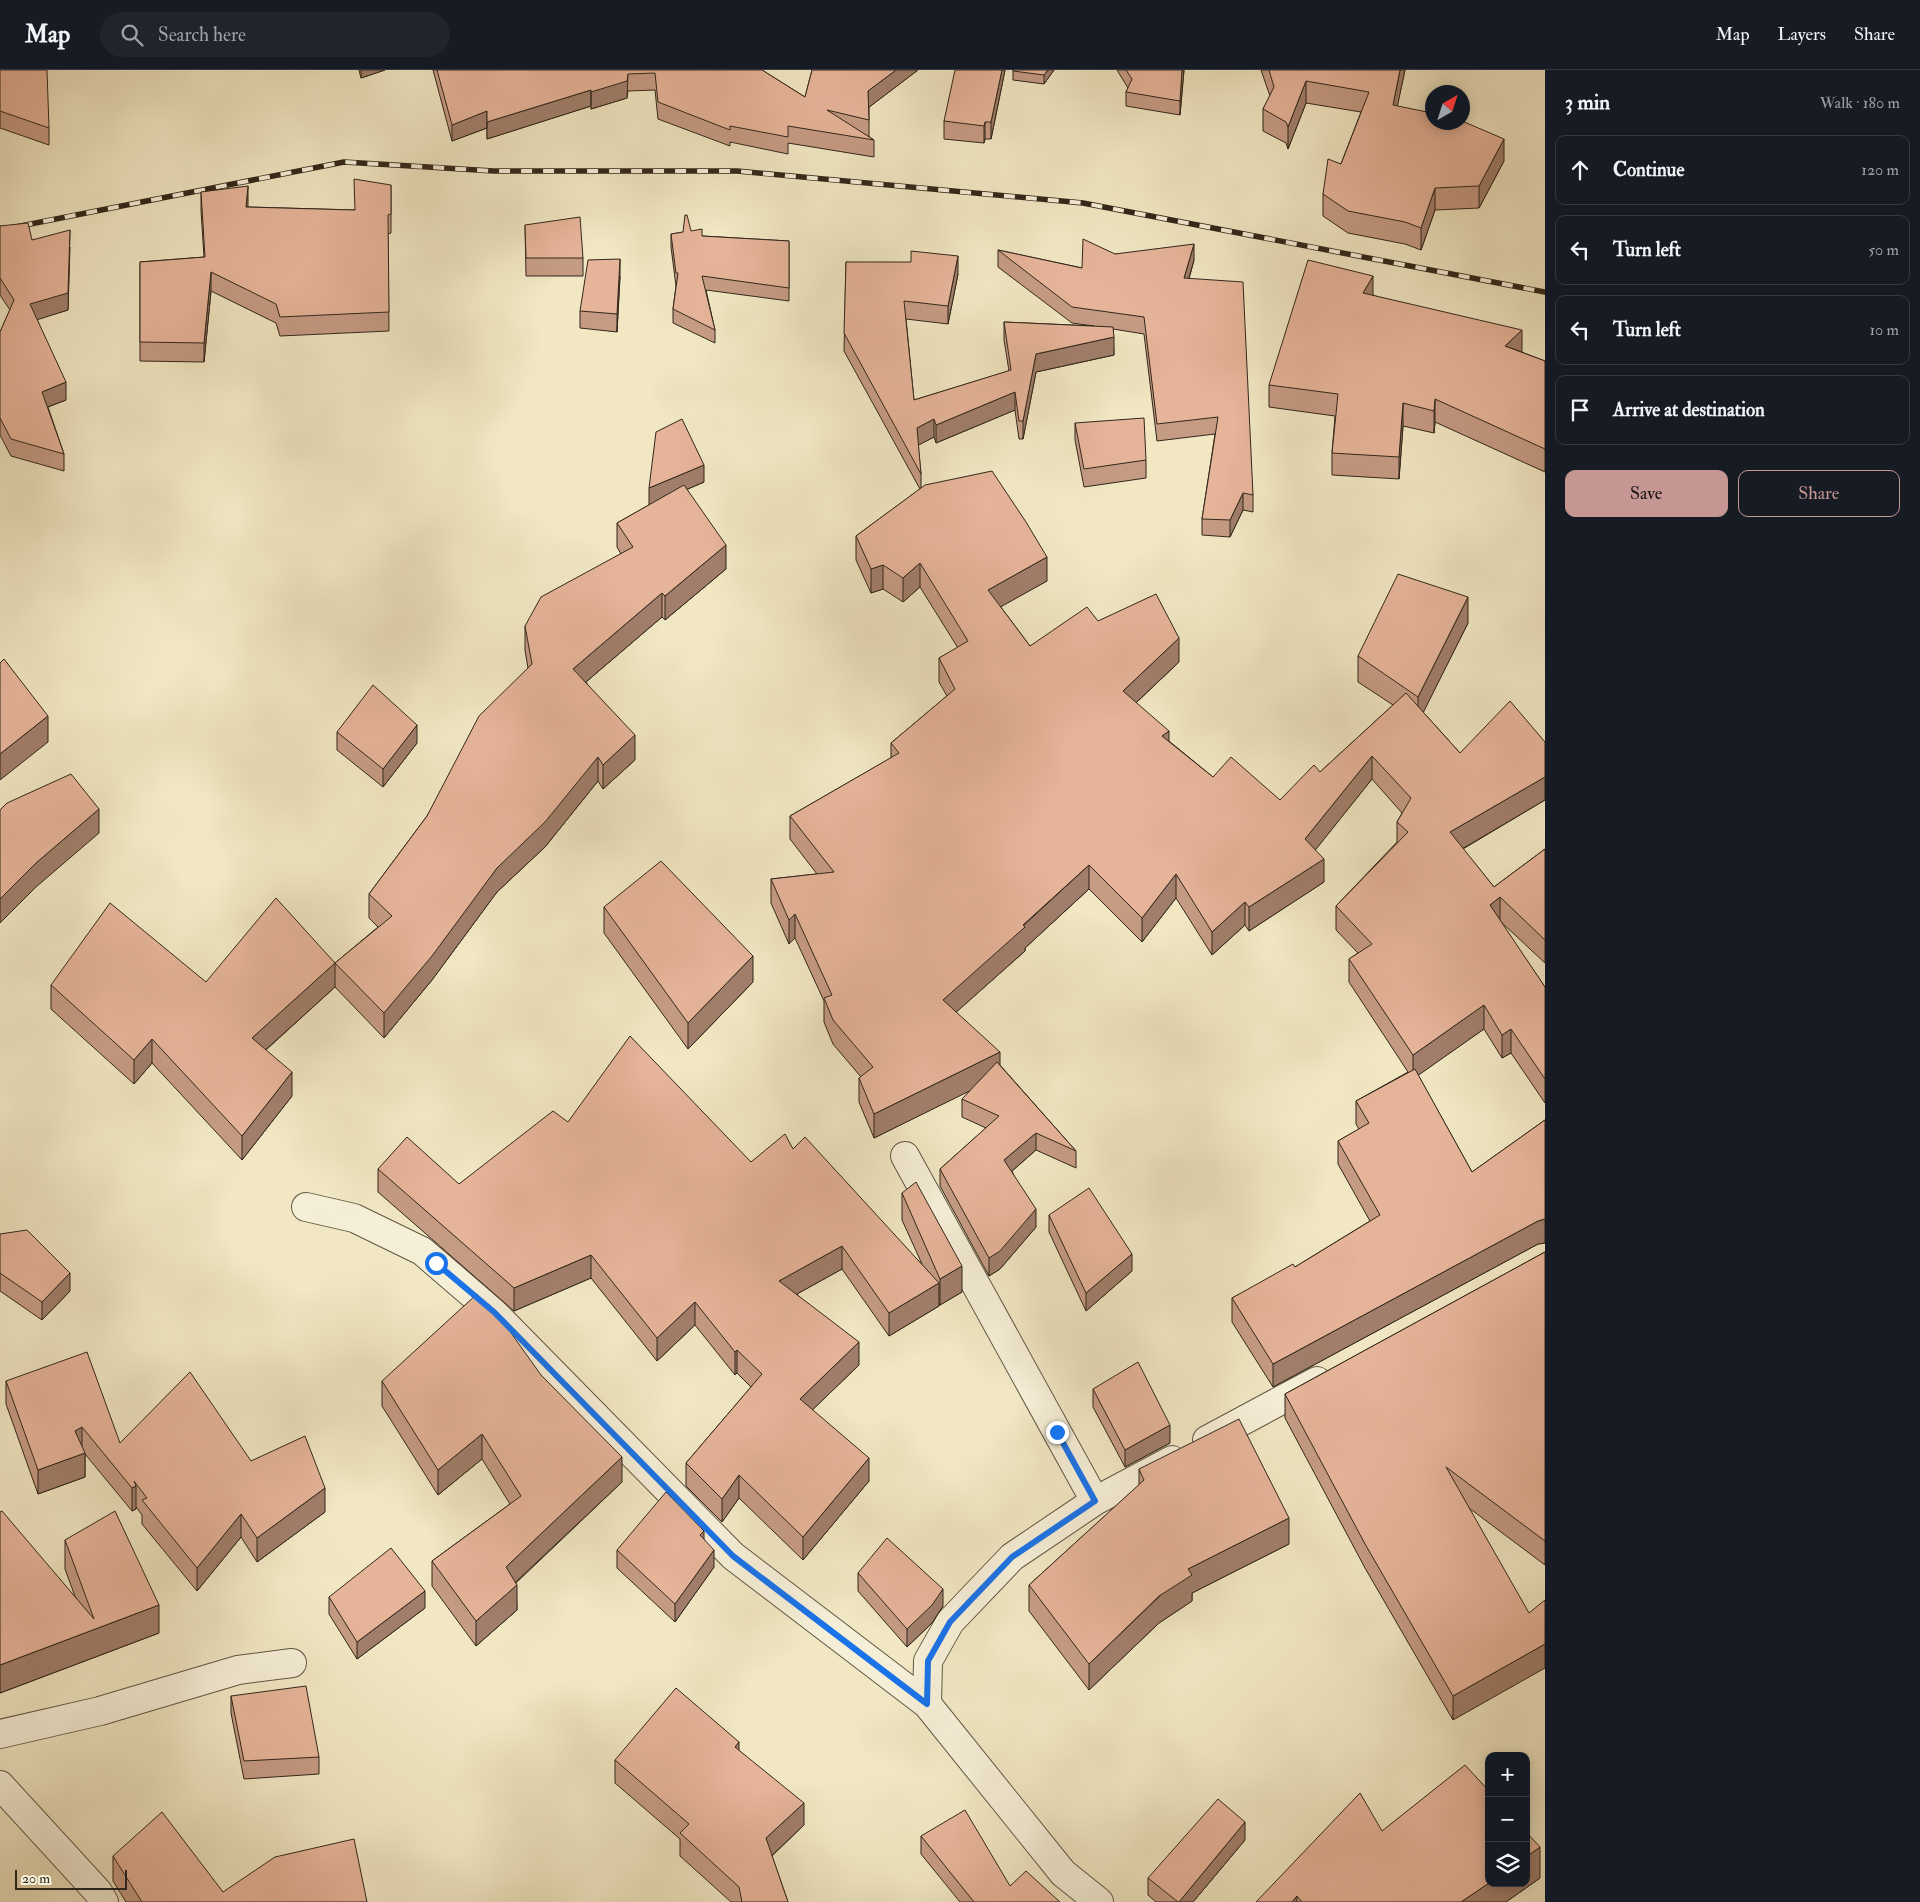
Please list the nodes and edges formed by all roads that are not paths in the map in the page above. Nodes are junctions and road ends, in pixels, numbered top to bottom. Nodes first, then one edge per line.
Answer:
1 (905, 1156) dead end
2 (306, 1207) dead end
3 (1338, 1370) edge
4 (1095, 1501) junction
5 (292, 1663) dead end
6 (927, 1704) junction
7 (0, 1734) edge
8 (0, 1785) edge
9 (104, 1902) edge
10 (1099, 1902) edge

1 - 4 street
2 - 6 street
3 - 4 street
4 - 6 street
5 - 7 street
6 - 10 street
8 - 9 street

